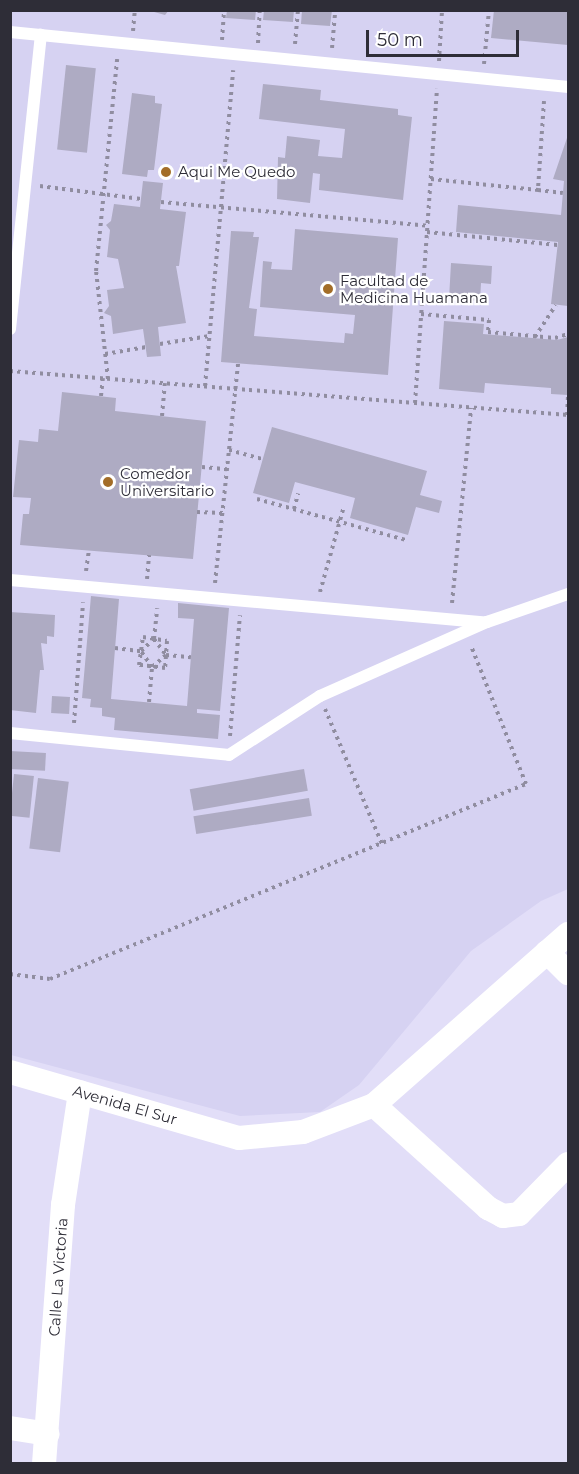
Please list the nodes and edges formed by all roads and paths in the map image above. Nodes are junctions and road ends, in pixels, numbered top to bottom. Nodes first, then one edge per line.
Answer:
1 (224, 10) edge
2 (260, 10) edge
3 (298, 10) edge
4 (335, 10) edge
5 (442, 10) edge
6 (489, 10) edge
7 (10, 32) edge
8 (41, 35) junction
9 (119, 43) junction
10 (221, 53) junction
11 (235, 54) junction
12 (257, 56) junction
13 (294, 60) junction
14 (331, 64) junction
15 (438, 75) junction
16 (482, 79) junction
17 (545, 85) junction
18 (568, 87) edge
19 (431, 179) junction
20 (25, 184) junction
21 (538, 190) junction
22 (563, 193) dead end
23 (104, 194) junction
24 (141, 199) dead end
25 (161, 202) dead end
26 (221, 209) junction
27 (428, 226) junction
28 (428, 232) junction
29 (557, 245) dead end
30 (556, 305) dead end
31 (421, 314) junction
32 (10, 329) edge
33 (568, 334) edge
34 (209, 336) junction
35 (535, 337) junction
36 (160, 344) dead end
37 (146, 347) dead end
38 (105, 354) junction
39 (238, 363) dead end
40 (10, 371) edge
41 (105, 378) junction
42 (165, 383) junction
43 (205, 386) junction
44 (236, 389) junction
45 (568, 395) edge
46 (101, 396) dead end
47 (415, 403) junction
48 (471, 408) junction
49 (568, 415) edge
50 (162, 416) dead end
51 (229, 450) junction
52 (263, 459) dead end
53 (202, 467) dead end
54 (227, 469) junction
55 (298, 494) dead end
56 (256, 499) dead end
57 (344, 506) dead end
58 (294, 509) junction
59 (197, 512) dead end
60 (223, 513) junction
61 (339, 522) junction
62 (406, 540) dead end
63 (89, 549) dead end
64 (149, 555) dead end
65 (10, 580) edge
66 (84, 586) junction
67 (145, 591) junction
68 (568, 594) edge
69 (214, 597) junction
70 (241, 599) junction
71 (316, 606) junction
72 (157, 608) dead end
73 (450, 619) junction
74 (487, 622) junction
75 (465, 631) junction
76 (154, 639) junction
77 (115, 648) dead end
78 (141, 651) junction
79 (166, 655) junction
80 (191, 657) dead end
81 (152, 666) junction
82 (320, 696) junction
83 (149, 702) dead end
84 (10, 733) edge
85 (73, 739) junction
86 (229, 754) junction
87 (382, 844) junction
88 (568, 934) edge
89 (547, 952) junction
90 (568, 973) edge
91 (10, 974) edge
92 (10, 1072) edge
93 (80, 1092) junction
94 (374, 1105) junction
95 (568, 1164) edge
96 (10, 1428) edge
97 (48, 1434) junction
98 (44, 1464) edge

1 - 10 path
2 - 12 path
3 - 13 path
4 - 14 path
5 - 15 path
6 - 16 path
7 - 8 lane
8 - 9 lane
8 - 20 lane
9 - 10 lane
9 - 23 path
10 - 11 lane
11 - 12 lane
11 - 26 path
12 - 13 lane
13 - 14 lane
14 - 15 lane
15 - 16 lane
15 - 19 path
16 - 17 lane
17 - 18 lane
17 - 21 path
19 - 21 path
19 - 27 path
20 - 23 path
20 - 32 lane
21 - 22 path
23 - 24 path
23 - 38 path
25 - 26 path
26 - 27 path
26 - 34 path
27 - 28 path
28 - 29 path
28 - 31 path
30 - 35 path
31 - 35 path
31 - 47 path
33 - 35 path
34 - 36 path
34 - 43 path
37 - 38 path
38 - 41 path
39 - 44 path
40 - 41 path
41 - 42 path
41 - 46 path
42 - 43 path
42 - 50 path
43 - 44 path
44 - 47 path
44 - 51 path
45 - 49 path
47 - 48 path
48 - 49 path
48 - 73 path
51 - 52 path
51 - 54 path
53 - 54 path
54 - 60 path
55 - 58 path
56 - 58 path
57 - 61 path
58 - 61 path
59 - 60 path
60 - 69 path
61 - 62 path
61 - 71 path
63 - 66 path
64 - 67 path
65 - 66 lane
66 - 67 lane
66 - 85 path
67 - 69 lane
68 - 74 lane
69 - 70 lane
70 - 71 lane
70 - 86 path
71 - 73 lane
72 - 76 path
73 - 74 lane
74 - 75 lane
75 - 82 lane
75 - 87 path
76 - 78 path
76 - 78 path
76 - 79 path
76 - 79 path
77 - 78 path
78 - 81 path
78 - 81 path
79 - 80 path
79 - 81 path
79 - 81 path
81 - 83 path
82 - 86 lane
82 - 87 path
84 - 85 lane
85 - 86 lane
87 - 91 path
88 - 89 street
89 - 90 street
89 - 94 street
92 - 93 street, Avenida El Sur
93 - 94 street, Avenida El Sur
93 - 97 street, Calle La Victoria
94 - 95 street
96 - 97 street
97 - 98 street, Calle La Victoria

